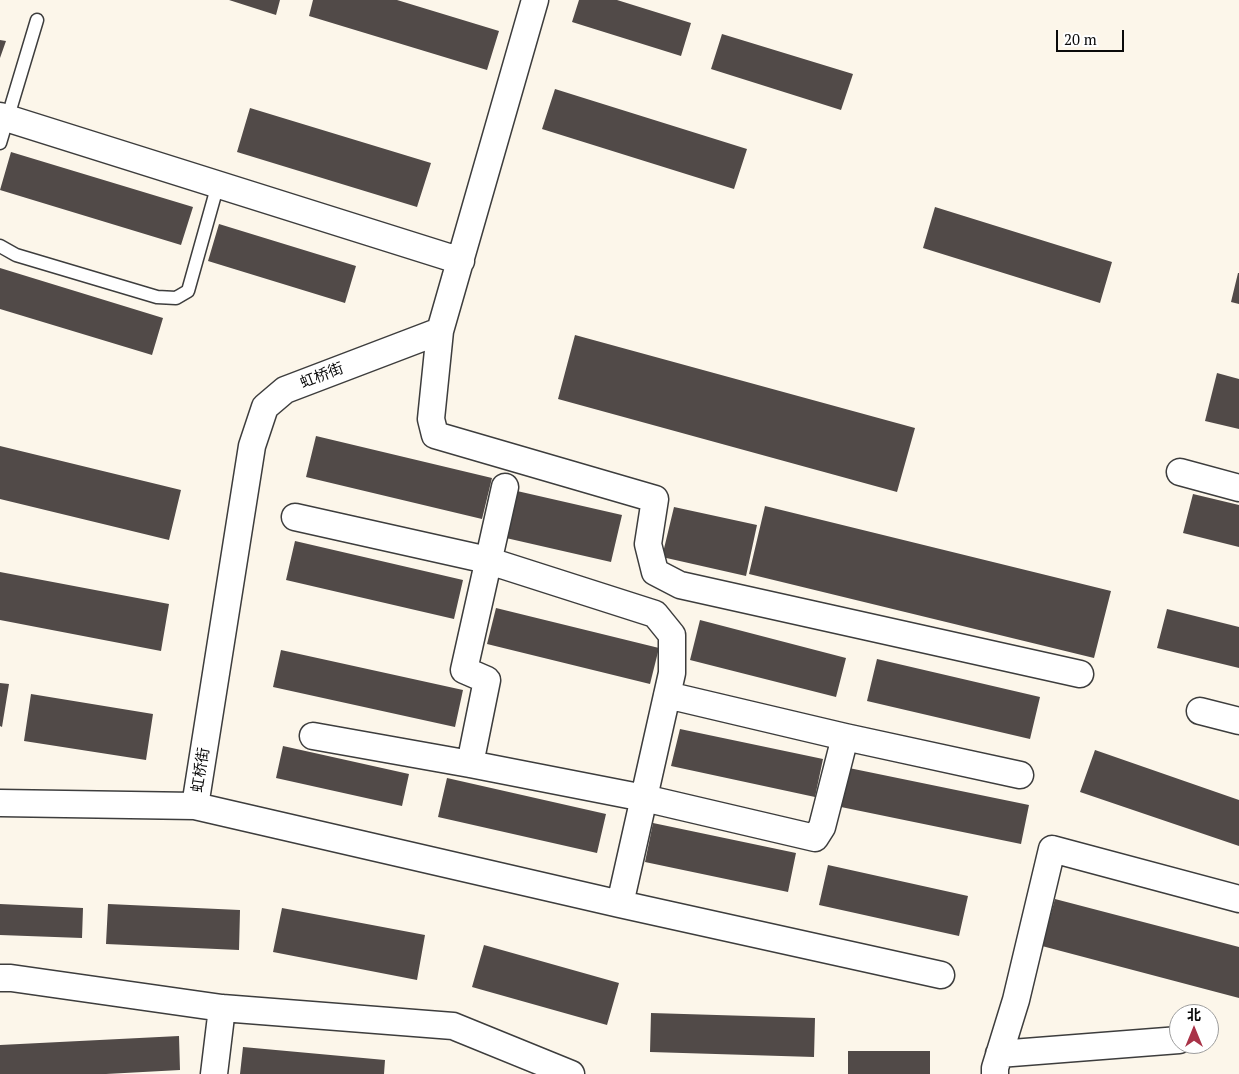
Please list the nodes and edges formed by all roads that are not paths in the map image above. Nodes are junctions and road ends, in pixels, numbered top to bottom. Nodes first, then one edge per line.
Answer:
1 (534, 0) edge
2 (37, 20) dead end
3 (2, 126) edge
4 (218, 184) junction
5 (0, 246) edge
6 (461, 260) junction
7 (440, 332) junction
8 (1180, 472) dead end
9 (505, 487) dead end
10 (1239, 488) edge
11 (295, 517) dead end
12 (488, 561) junction
13 (1080, 674) dead end
14 (667, 695) junction
15 (1200, 711) dead end
16 (1239, 721) edge
17 (313, 736) dead end
18 (846, 737) junction
19 (470, 764) junction
20 (1020, 775) dead end
21 (644, 798) junction
22 (0, 803) edge
23 (195, 806) junction
24 (1239, 898) edge
25 (620, 904) junction
26 (941, 974) dead end
27 (0, 978) edge
28 (222, 1008) junction
29 (1169, 1041) edge
30 (997, 1064) edge
31 (214, 1074) edge
32 (571, 1074) edge

1 - 6 street
2 - 3 lane
3 - 4 street
4 - 5 lane
4 - 6 street
6 - 7 street
7 - 13 street
7 - 23 street, 虹桥街
8 - 10 street
9 - 12 street
11 - 12 street
12 - 14 street
12 - 19 street
14 - 18 street
14 - 21 street
15 - 16 street
17 - 19 street
18 - 20 street
18 - 21 street
19 - 21 street
21 - 25 street
22 - 23 street
23 - 25 street
24 - 30 street
25 - 26 street
27 - 28 street
28 - 31 street
28 - 32 street
29 - 30 street

